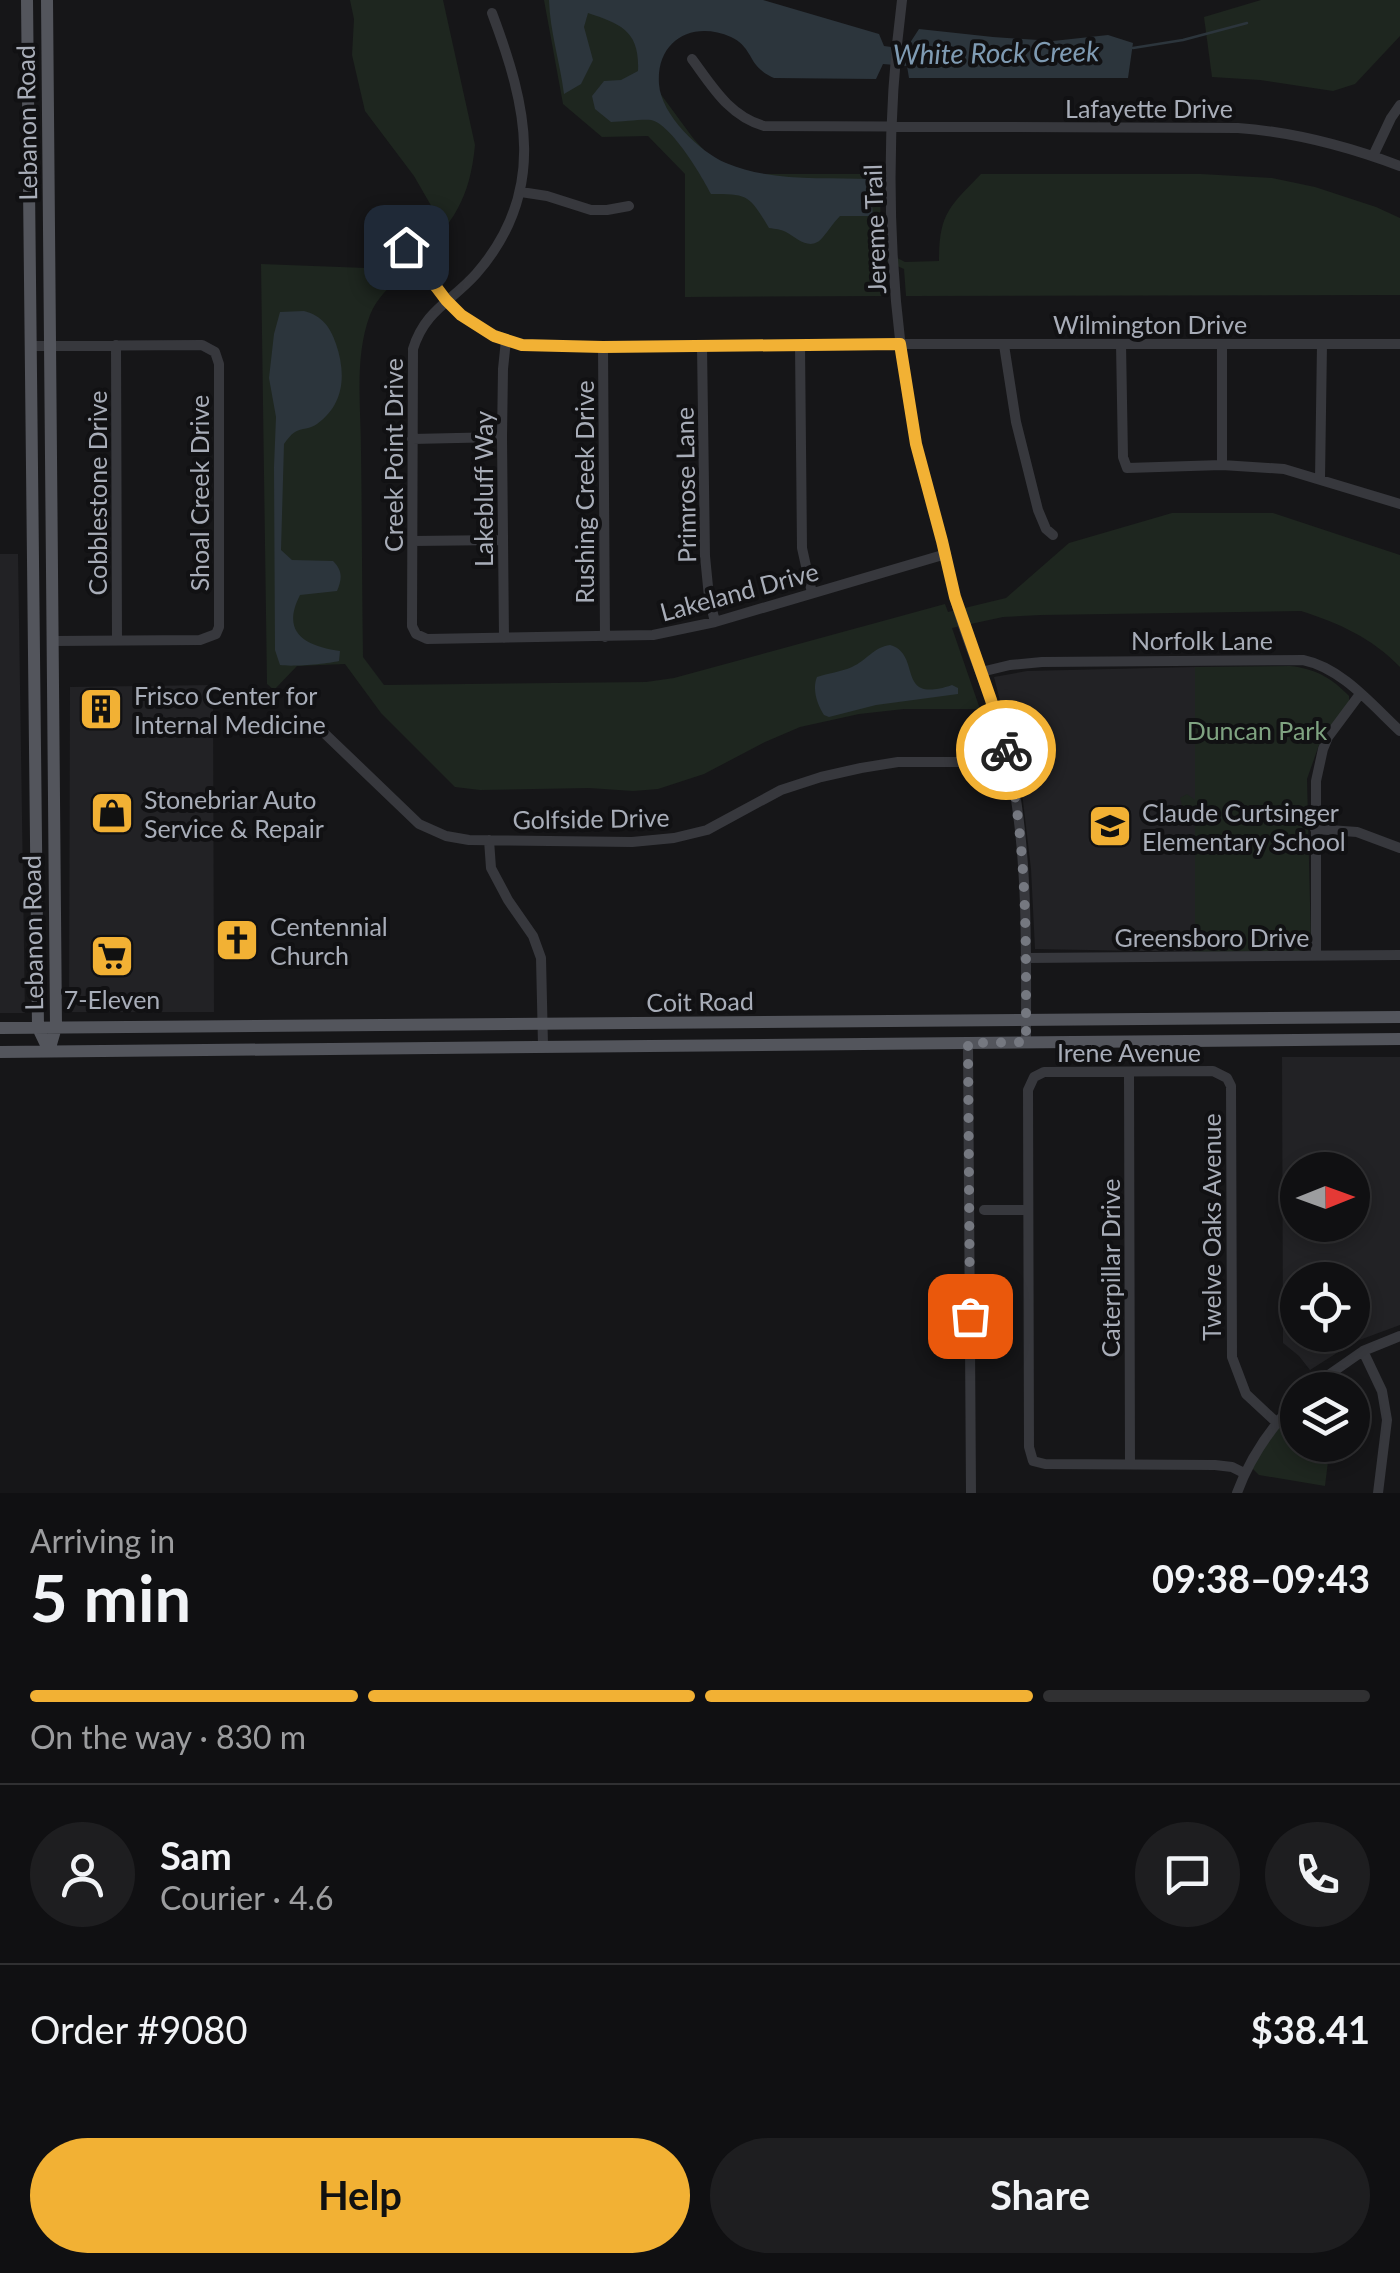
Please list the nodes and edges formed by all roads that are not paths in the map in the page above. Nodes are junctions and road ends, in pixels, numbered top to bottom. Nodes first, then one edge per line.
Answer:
1 (27, 0) edge
2 (47, 0) edge
3 (902, 0) edge
4 (492, 13) dead end
5 (692, 58) dead end
6 (1400, 105) edge
7 (892, 127) junction
8 (28, 152) junction
9 (48, 152) junction
10 (1373, 156) junction
11 (1400, 166) edge
12 (521, 192) junction
13 (629, 206) dead end
14 (406, 247) dead end
15 (446, 300) junction
16 (506, 340) junction
17 (900, 344) junction
18 (1121, 344) junction
19 (1222, 344) junction
20 (1322, 344) junction
21 (1400, 344) edge
22 (116, 345) junction
23 (800, 345) junction
24 (1004, 345) junction
25 (30, 346) junction
26 (50, 346) junction
27 (702, 346) junction
28 (603, 347) junction
29 (502, 437) junction
30 (412, 439) junction
31 (1222, 465) junction
32 (1320, 480) junction
33 (1400, 504) edge
34 (1054, 535) dead end
35 (413, 540) junction
36 (503, 540) junction
37 (946, 554) junction
38 (812, 593) junction
39 (715, 622) junction
40 (418, 637) joint
41 (605, 637) junction
42 (504, 638) junction
43 (118, 640) junction
44 (53, 641) junction
45 (33, 642) junction
46 (980, 672) junction
47 (1360, 694) junction
48 (321, 730) dead end
49 (1400, 731) edge
50 (1007, 754) junction
51 (1315, 829) junction
52 (489, 840) junction
53 (1400, 848) edge
54 (36, 874) junction
55 (54, 874) junction
56 (1400, 955) edge
57 (1316, 956) junction
58 (1025, 958) junction
59 (1400, 1017) edge
60 (1289, 1018) junction
61 (1026, 1020) junction
62 (858, 1022) junction
63 (543, 1024) junction
64 (404, 1025) junction
65 (234, 1026) junction
66 (56, 1027) junction
67 (0, 1028) edge
68 (38, 1028) junction
69 (1400, 1038) edge
70 (1289, 1039) junction
71 (1026, 1042) junction
72 (858, 1043) junction
73 (968, 1043) junction
74 (543, 1046) junction
75 (404, 1047) junction
76 (234, 1050) junction
77 (50, 1051) junction
78 (0, 1052) edge
79 (1129, 1072) junction
80 (1226, 1077) joint
81 (984, 1210) dead end
82 (1028, 1210) junction
83 (1400, 1336) edge
84 (1370, 1348) edge
85 (1362, 1352) edge
86 (1363, 1352) edge
87 (1333, 1372) edge
88 (1280, 1418) edge
89 (1276, 1422) junction
90 (1130, 1464) junction
91 (1244, 1473) junction
92 (971, 1493) edge
93 (1238, 1493) edge
94 (1378, 1493) edge

1 - 8 main road, Lebanon Road
2 - 9 main road, Lebanon Road
3 - 7 street, Jereme Trail
4 - 12 street, Creek Point Drive
5 - 7 street, Lafayette Drive
6 - 10 street
7 - 10 street, Lafayette Drive
7 - 17 street, Jereme Trail
8 - 9 main road
8 - 25 main road, Lebanon Road
9 - 26 main road, Lebanon Road
10 - 11 street, Lafayette Drive
12 - 13 street
12 - 15 street, Creek Point Drive
14 - 15 street
15 - 16 street
15 - 30 street, Creek Point Drive
16 - 28 street, Wilmington Drive
16 - 29 street, Lakebluff Way
17 - 23 street, Wilmington Drive
17 - 24 street, Wilmington Drive
17 - 37 street, Jereme Trail
18 - 19 street, Wilmington Drive
18 - 24 street, Wilmington Drive
18 - 31 street
19 - 20 street, Wilmington Drive
19 - 31 street
20 - 21 street, Wilmington Drive
20 - 32 street
22 - 26 street
22 - 43 street, Cobblestone Drive
22 - 43 street, Shoal Creek Drive
23 - 27 street, Wilmington Drive
23 - 38 street
24 - 34 street
25 - 26 street
25 - 45 main road, Lebanon Road
26 - 44 main road, Lebanon Road
27 - 28 street, Wilmington Drive
27 - 39 street, Primrose Lane
28 - 41 street, Rushing Creek Drive
29 - 30 street
29 - 36 street, Lakebluff Way
30 - 35 street, Creek Point Drive
31 - 32 street
32 - 33 street
35 - 36 street
35 - 40 street, Creek Point Drive
36 - 42 street, Lakebluff Way
37 - 38 street, Lakeland Drive
37 - 46 street, Jereme Trail
38 - 39 street, Lakeland Drive
39 - 41 street, Lakeland Drive
40 - 42 street, Lakeland Drive
41 - 42 street, Lakeland Drive
43 - 44 street
44 - 45 main road
44 - 55 main road, Lebanon Road
45 - 54 main road, Lebanon Road
46 - 47 street, Norfolk Lane
46 - 50 street, Jereme Trail
47 - 49 street, Norfolk Lane
47 - 51 street
48 - 52 street, Golfside Drive
50 - 52 street, Golfside Drive
50 - 58 street, Jereme Trail
51 - 53 street
51 - 57 street
52 - 63 street
54 - 55 main road
54 - 68 main road, Lebanon Road
55 - 66 main road, Lebanon Road
56 - 57 street, Greensboro Drive
57 - 58 street, Greensboro Drive
58 - 61 street, Jereme Trail
59 - 60 main road, Coit Road
60 - 61 main road, Coit Road
60 - 70 main road
61 - 62 main road, Coit Road
61 - 71 street, Jereme Trail
62 - 63 main road, Coit Road
62 - 72 main road
63 - 64 main road, Coit Road
63 - 74 street
64 - 65 main road, Coit Road
64 - 75 main road
65 - 66 main road, Coit Road
65 - 76 main road
66 - 68 main road, Coit Road
66 - 77 main road, Lebanon Road
67 - 68 main road, Coit Road
68 - 77 main road, Lebanon Road
69 - 70 main road, Coit Road
70 - 71 main road, Coit Road
71 - 73 main road, Coit Road
72 - 73 main road, Coit Road
72 - 74 main road, Coit Road
73 - 92 street
74 - 75 main road, Coit Road
75 - 76 main road, Coit Road
76 - 77 main road, Coit Road
77 - 78 main road, Coit Road
79 - 80 street, Irene Avenue
79 - 82 street, Irene Avenue
79 - 90 street, Caterpillar Drive
80 - 89 street, Twelve Oaks Avenue
81 - 82 street
82 - 90 street
83 - 84 street
85 - 87 street
86 - 94 street
88 - 89 street
89 - 91 street
90 - 91 street
91 - 93 street

